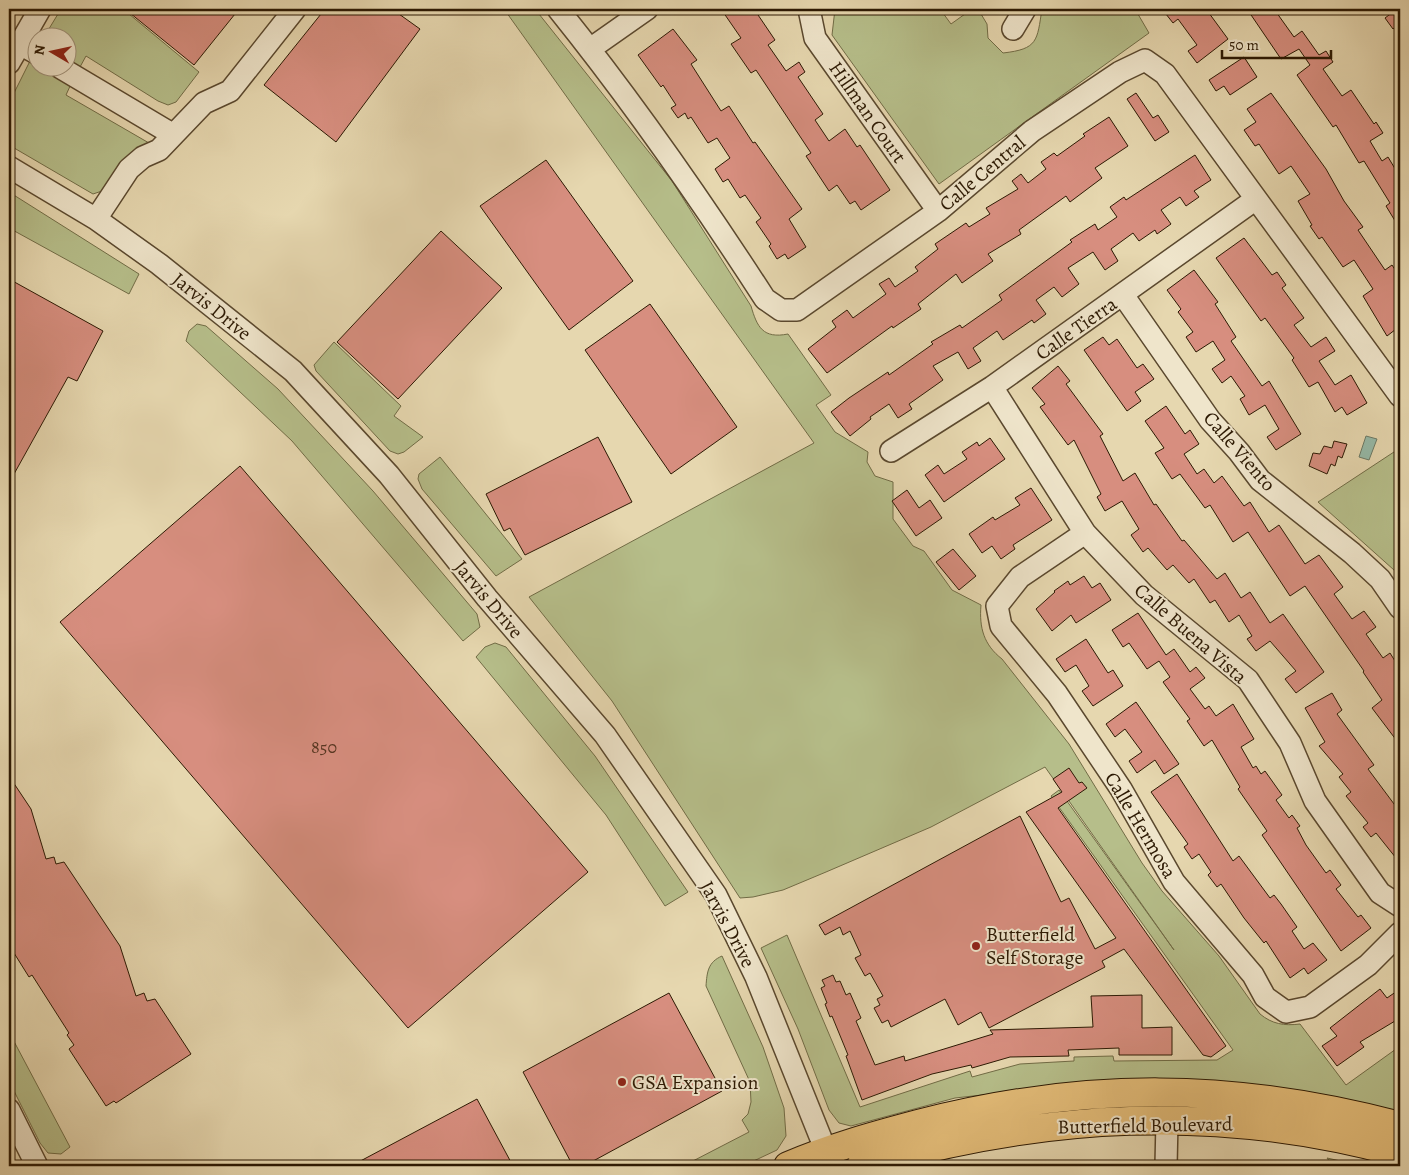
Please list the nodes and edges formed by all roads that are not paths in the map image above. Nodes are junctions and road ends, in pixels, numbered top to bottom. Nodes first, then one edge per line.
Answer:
1 (40, 9) edge
2 (295, 9) edge
3 (558, 9) edge
4 (648, 9) edge
5 (809, 9) edge
6 (1025, 9) edge
7 (35, 28) edge
8 (1013, 29) dead end
9 (590, 49) junction
10 (28, 50) edge
11 (9, 63) edge
12 (78, 78) edge
13 (172, 134) junction
14 (9, 167) edge
15 (1256, 199) junction
16 (938, 211) junction
17 (96, 219) junction
18 (1123, 295) junction
19 (992, 387) junction
20 (1400, 396) edge
21 (891, 451) dead end
22 (1085, 534) junction
23 (1400, 608) edge
24 (1400, 906) edge
25 (1400, 933) edge
26 (9, 1110) edge
27 (1166, 1121) junction
28 (1400, 1126) edge
29 (1400, 1153) edge
30 (829, 1158) edge
31 (37, 1166) edge
32 (788, 1166) edge
33 (861, 1166) edge
34 (1166, 1166) edge

1 - 7 street
2 - 13 street
3 - 9 street, Calle Central
4 - 9 street
5 - 16 street, Hillman Court
6 - 8 street
9 - 16 street, Calle Central
10 - 11 street
12 - 13 street
13 - 17 street
14 - 17 street, Jarvis Drive
15 - 16 street, Calle Central
15 - 18 street, Calle Tierra
15 - 20 street, Calle Central
17 - 30 street, Jarvis Drive
18 - 19 street, Calle Tierra
18 - 23 street, Calle Viento
19 - 21 street, Calle Tierra
19 - 22 street, Calle Buena Vista
22 - 24 street, Calle Buena Vista
22 - 25 street, Calle Hermosa
26 - 31 street
27 - 29 main road, Butterfield Boulevard
27 - 33 main road, Butterfield Boulevard
27 - 34 street
28 - 30 main road, Butterfield Boulevard
30 - 32 main road, Butterfield Boulevard

